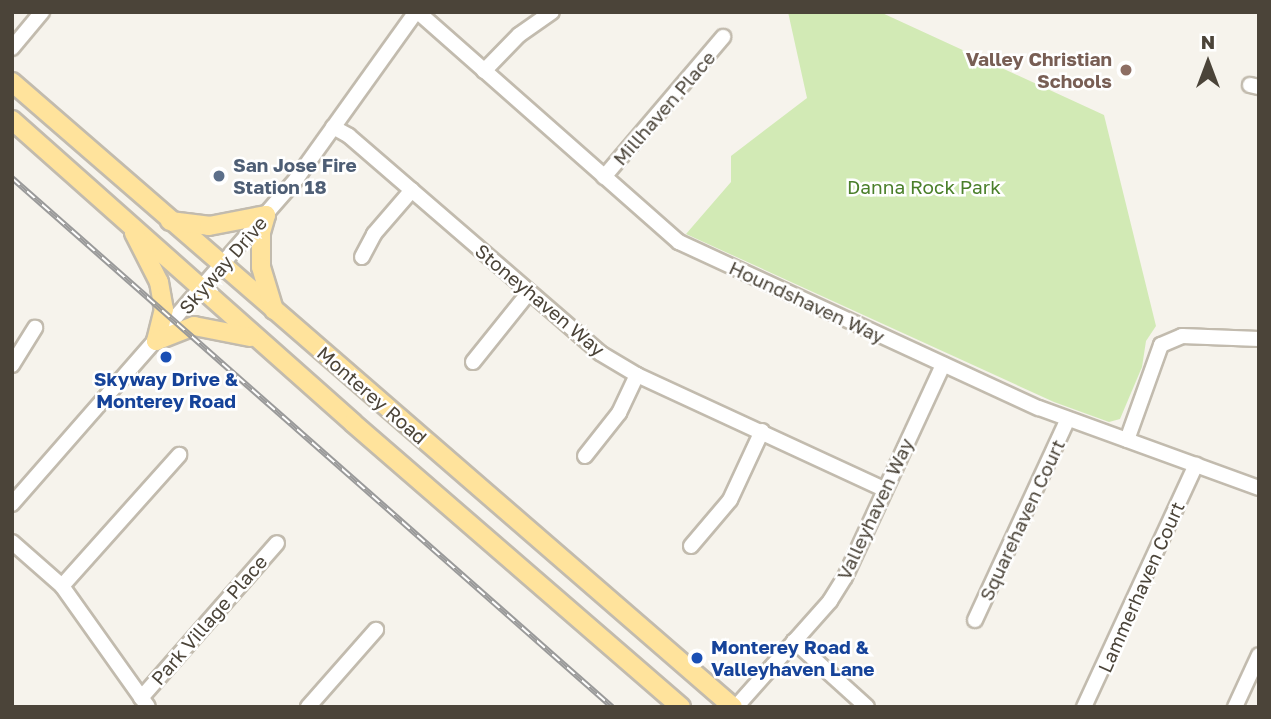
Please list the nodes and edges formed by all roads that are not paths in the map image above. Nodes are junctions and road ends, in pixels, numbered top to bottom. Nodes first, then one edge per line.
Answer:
1 (42, 12) edge
2 (417, 12) edge
3 (552, 12) edge
4 (723, 37) dead end
5 (12, 48) edge
6 (484, 71) junction
7 (12, 82) edge
8 (12, 120) edge
9 (333, 127) junction
10 (604, 177) junction
11 (412, 190) junction
12 (267, 215) junction
13 (169, 220) junction
14 (130, 224) junction
15 (362, 257) dead end
16 (221, 267) junction
17 (202, 288) junction
18 (529, 292) junction
19 (275, 312) junction
20 (35, 328) dead end
21 (1259, 339) edge
22 (258, 340) junction
23 (156, 341) junction
24 (473, 362) dead end
25 (12, 365) edge
26 (943, 365) junction
27 (637, 376) junction
28 (1068, 419) junction
29 (762, 431) junction
30 (1127, 440) junction
31 (179, 455) dead end
32 (585, 456) dead end
33 (1196, 465) junction
34 (1259, 488) edge
35 (884, 489) junction
36 (12, 504) edge
37 (12, 542) edge
38 (277, 542) dead end
39 (691, 546) dead end
40 (62, 586) junction
41 (975, 621) dead end
42 (376, 629) dead end
43 (794, 641) junction
44 (1259, 655) edge
45 (145, 702) edge
46 (308, 707) edge
47 (681, 707) edge
48 (735, 707) edge
49 (867, 707) edge
50 (1083, 707) edge
51 (1235, 707) edge

1 - 5 street
2 - 6 street, Houndshaven Way
2 - 9 street, Skyway Drive
3 - 6 street
4 - 10 street, Millhaven Place
6 - 10 street, Houndshaven Way
7 - 13 main road, Monterey Road
8 - 14 main road, Monterey Road
9 - 11 street, Stoneyhaven Way
9 - 12 street, Skyway Drive
10 - 26 street, Houndshaven Way
11 - 15 street
11 - 18 street, Stoneyhaven Way
12 - 13 main road
12 - 16 street, Skyway Drive
12 - 19 main road
13 - 16 main road, Monterey Road
14 - 17 main road, Monterey Road
14 - 23 main road
16 - 17 street, Skyway Drive
16 - 19 main road, Monterey Road
17 - 22 main road, Monterey Road
17 - 23 street, Skyway Drive
18 - 24 street
18 - 27 street, Stoneyhaven Way
19 - 48 main road, Monterey Road
20 - 25 street
21 - 30 street
22 - 23 main road
22 - 47 main road, Monterey Road
23 - 36 street, Skyway Drive
26 - 28 street, Houndshaven Way
26 - 35 street, Valleyhaven Way
27 - 29 street, Stoneyhaven Way
27 - 32 street
28 - 30 street, Houndshaven Way
28 - 41 street, Squarehaven Court
29 - 35 street, Stoneyhaven Way
29 - 39 street
30 - 33 street, Houndshaven Way
31 - 40 street
33 - 34 street, Houndshaven Way
33 - 50 street, Lammerhaven Court
35 - 43 street, Valleyhaven Way
37 - 40 street
38 - 45 street, Park Village Place
40 - 45 street
42 - 46 street
43 - 48 street, Valleyhaven Way
43 - 49 street
44 - 51 street

